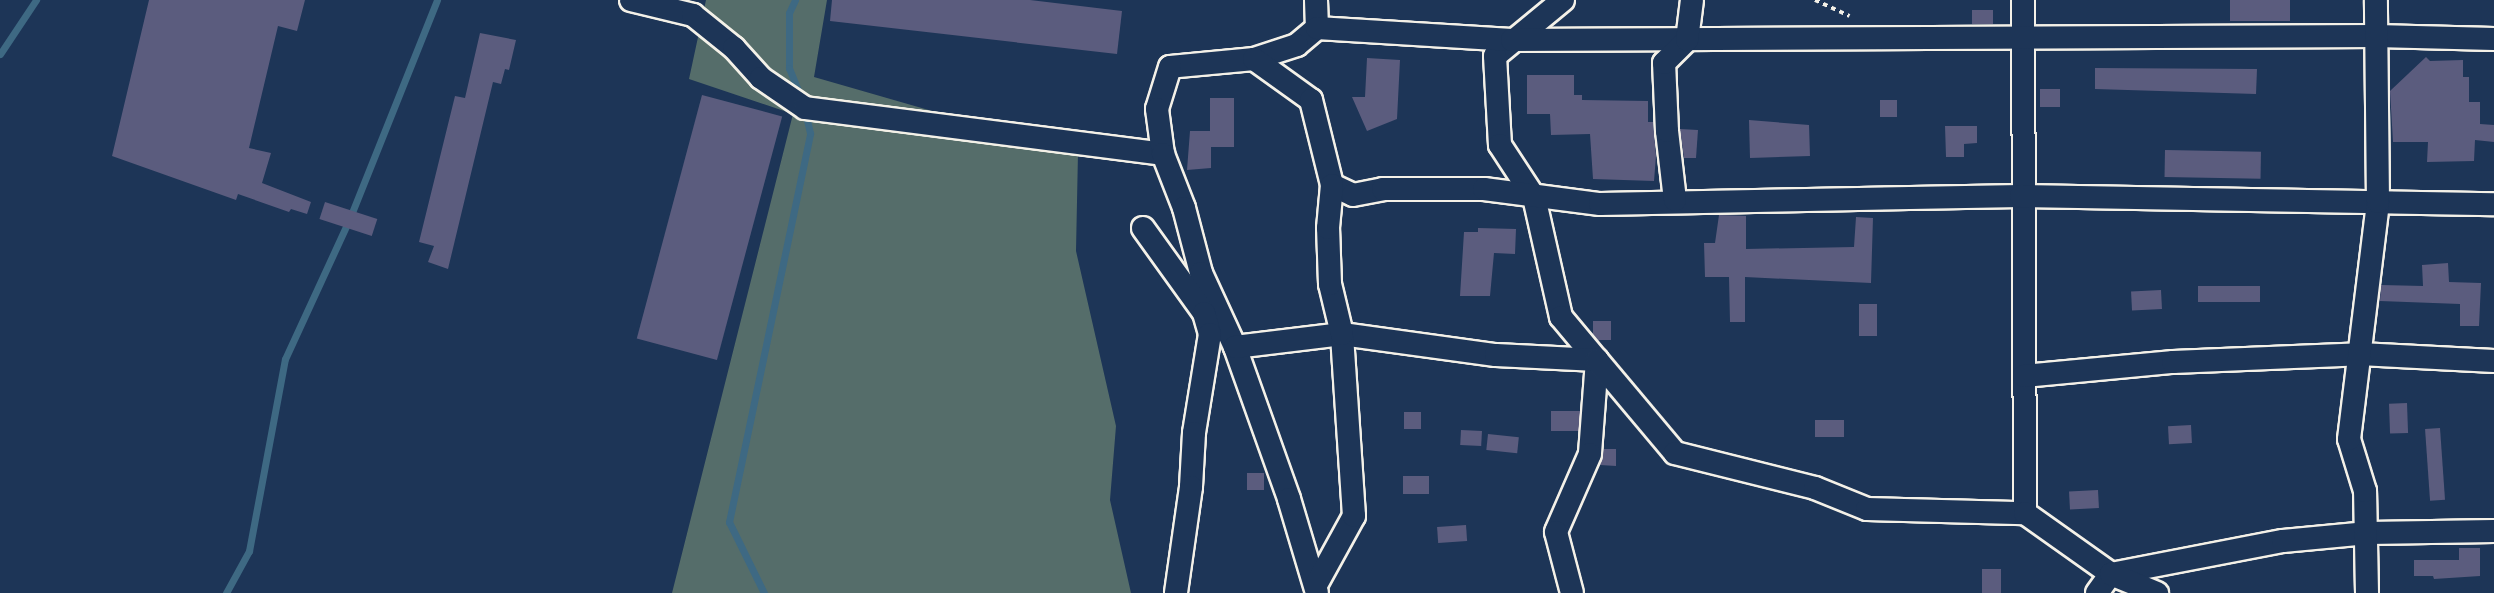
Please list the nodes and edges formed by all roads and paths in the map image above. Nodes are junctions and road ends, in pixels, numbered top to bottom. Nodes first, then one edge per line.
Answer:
1 (632, 0) edge
2 (1316, 0) edge
3 (1563, 0) edge
4 (1692, 0) edge
5 (2023, 0) edge
6 (2376, 0) edge
7 (1317, 27) junction
8 (2376, 36) junction
9 (2025, 37) junction
10 (2494, 39) edge
11 (1512, 40) junction
12 (1686, 40) junction
13 (1254, 59) junction
14 (1163, 154) junction
15 (1332, 185) junction
16 (2021, 196) junction
17 (1534, 197) junction
18 (1676, 200) junction
19 (2378, 202) junction
20 (2494, 204) edge
21 (1143, 228) dead end
22 (1342, 334) junction
23 (1235, 347) junction
24 (2360, 354) junction
25 (1597, 360) junction
26 (2494, 361) edge
27 (2024, 376) junction
28 (2025, 513) junction
29 (2494, 531) edge
30 (2368, 533) junction
31 (2112, 574) junction
32 (1317, 589) edge
33 (1176, 593) edge
34 (1572, 593) edge
35 (2097, 593) edge
36 (2157, 593) edge
37 (2367, 593) edge

1 - 14 street
2 - 7 street
3 - 11 street
4 - 12 street
5 - 9 street
6 - 8 street
7 - 11 street
7 - 13 street
8 - 9 street
8 - 10 street
8 - 19 street
9 - 12 street
9 - 16 street
11 - 12 street
11 - 17 street
12 - 18 street
13 - 14 street
13 - 15 street
14 - 23 street
15 - 17 street
15 - 22 street
16 - 18 street
16 - 19 street
16 - 27 street
17 - 18 street
17 - 25 street
19 - 20 street
19 - 24 street
21 - 33 street
22 - 23 street
22 - 25 street
22 - 32 street
23 - 32 street
24 - 26 street
24 - 27 street
24 - 30 street
25 - 28 street
25 - 34 street
27 - 28 street
28 - 31 street
29 - 30 street
30 - 31 street
30 - 37 street
31 - 35 street
31 - 36 street

